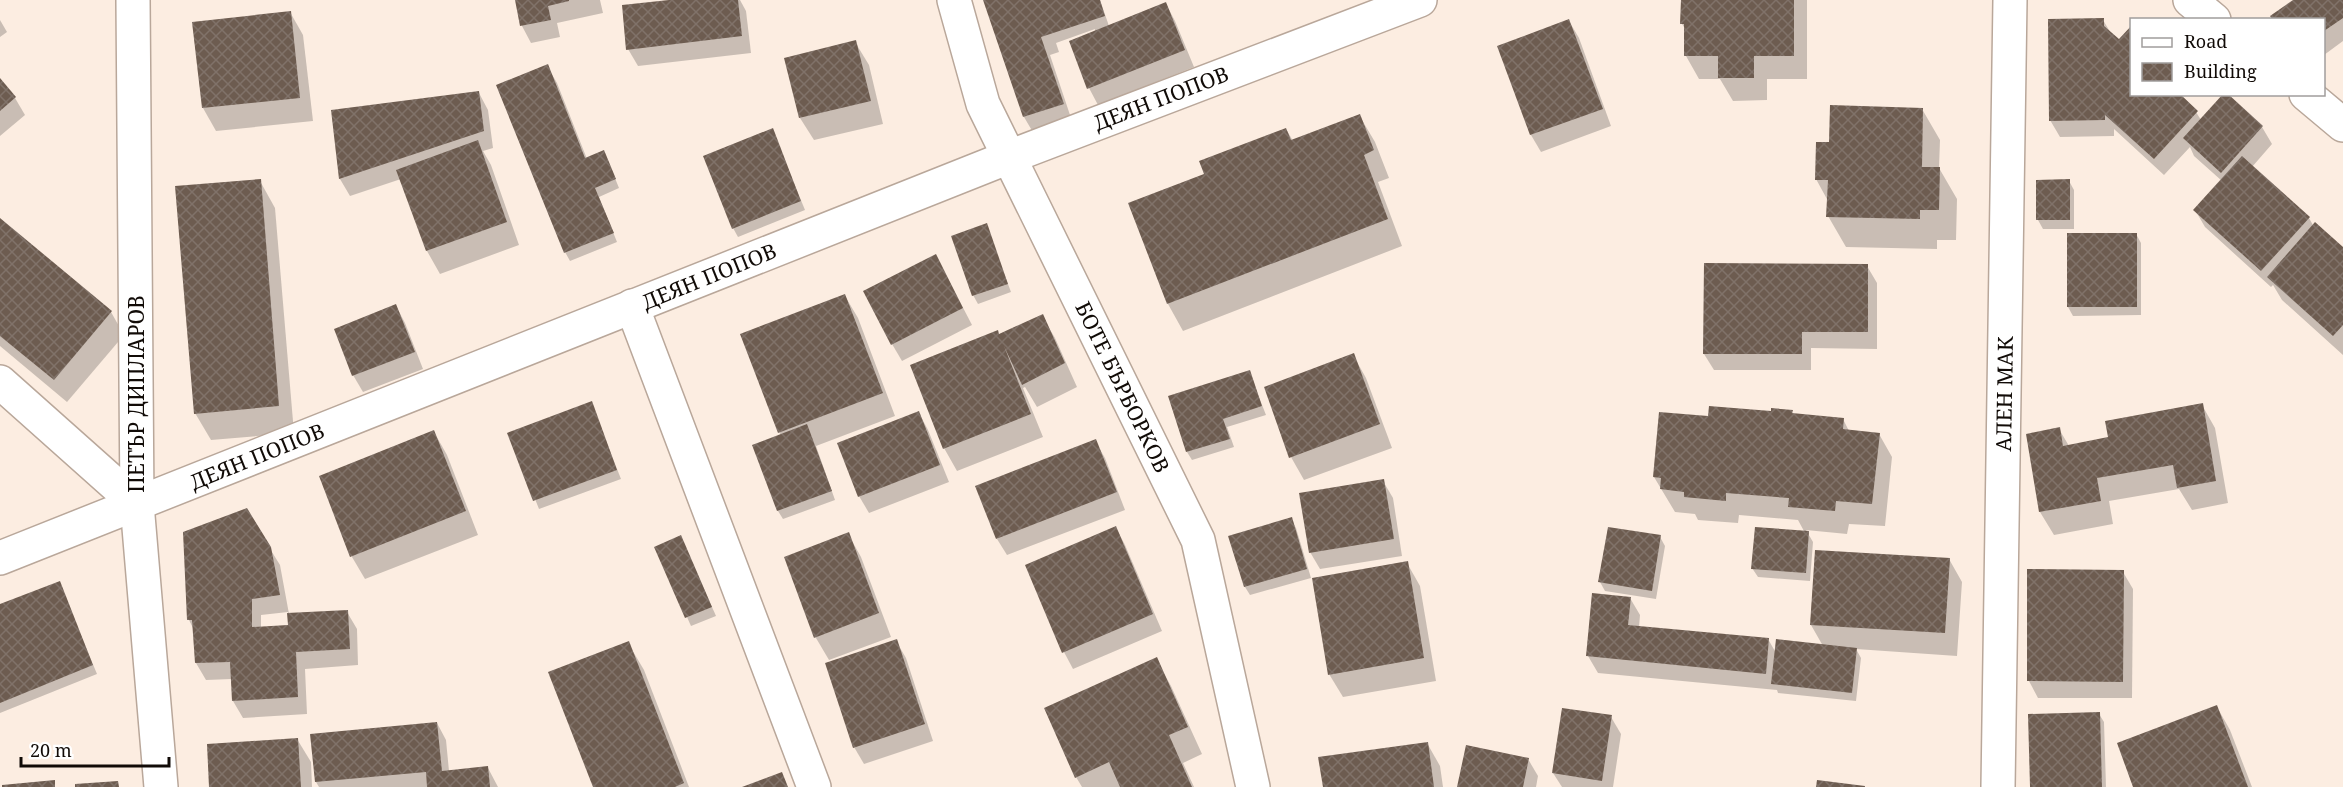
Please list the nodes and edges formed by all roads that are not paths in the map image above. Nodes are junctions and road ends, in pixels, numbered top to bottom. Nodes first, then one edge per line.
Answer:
1 (133, 0) edge
2 (954, 0) edge
3 (1420, 0) edge
4 (2010, 0) edge
5 (2190, 0) edge
6 (2212, 18) edge
7 (2308, 96) edge
8 (2343, 125) edge
9 (1009, 157) junction
10 (632, 306) junction
11 (0, 382) edge
12 (136, 504) junction
13 (0, 558) edge
14 (161, 787) edge
15 (814, 787) edge
16 (1253, 787) edge
17 (1998, 787) edge

1 - 12 street, ПЕТЪР ДИПЛАРОВ
2 - 9 street, БОТЕ БЪРБОРКОВ
3 - 9 street, ДЕЯН ПОПОВ
4 - 17 street, АЛЕН МАК
5 - 6 street
7 - 8 street
9 - 10 street, ДЕЯН ПОПОВ
9 - 16 street, БОТЕ БЪРБОРКОВ
10 - 12 street, ДЕЯН ПОПОВ
10 - 15 street
11 - 12 street
12 - 13 street, ДЕЯН ПОПОВ
12 - 14 street, ПЕТЪР ДИПЛАРОВ

